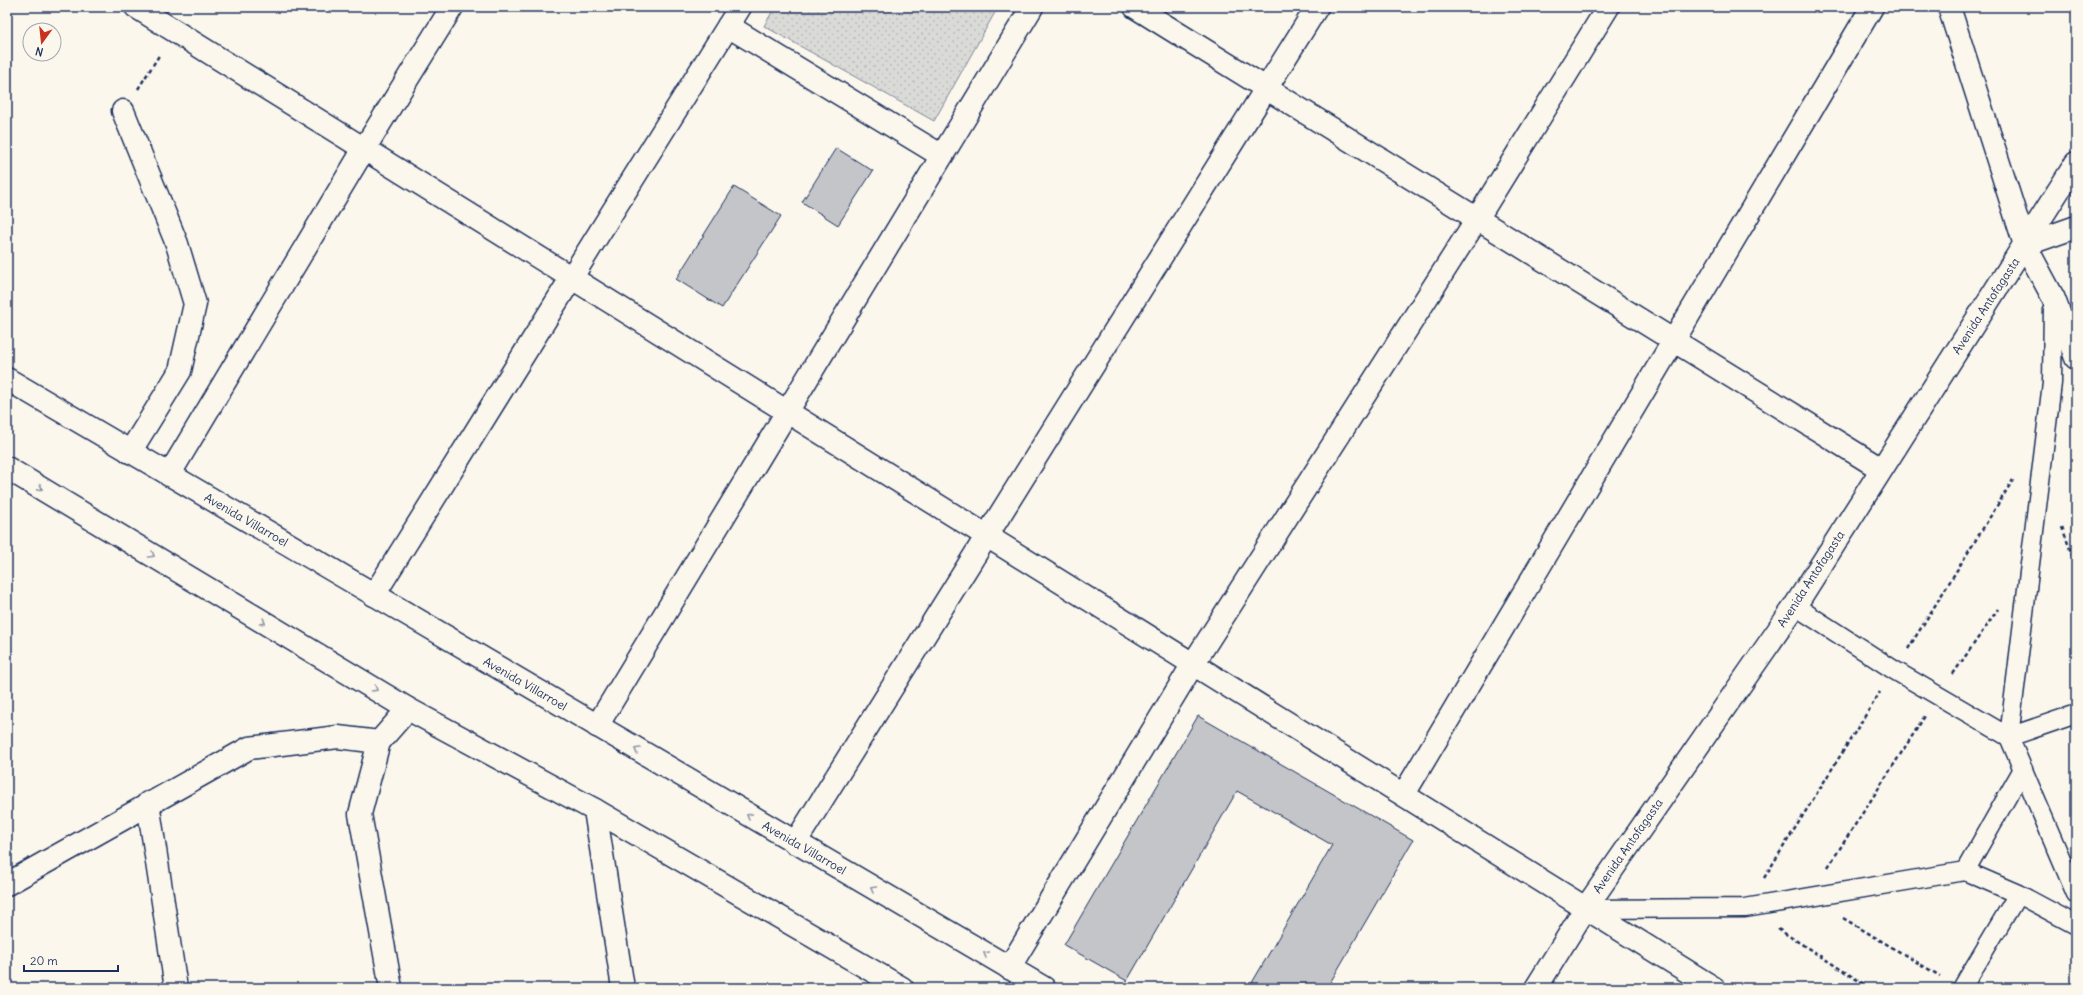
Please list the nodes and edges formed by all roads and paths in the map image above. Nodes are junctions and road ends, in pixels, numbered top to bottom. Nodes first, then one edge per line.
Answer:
1 (136, 7) edge
2 (452, 7) edge
3 (740, 7) edge
4 (1032, 7) edge
5 (1135, 7) edge
6 (1317, 7) edge
7 (1608, 7) edge
8 (1872, 7) edge
9 (1949, 7) edge
10 (160, 14) edge
11 (728, 26) junction
12 (175, 31) junction
13 (1266, 88) junction
14 (123, 111) joint
15 (364, 149) junction
16 (942, 156) junction
17 (2076, 163) edge
18 (1477, 219) junction
19 (2076, 228) edge
20 (2025, 245) junction
21 (572, 278) junction
22 (2054, 299) junction
23 (1675, 341) junction
24 (2076, 358) edge
25 (7, 379) edge
26 (787, 411) junction
27 (130, 452) junction
28 (7, 468) edge
29 (1880, 469) junction
30 (2017, 473) dead end
31 (169, 475) junction
32 (986, 536) junction
33 (374, 596) junction
34 (1795, 606) junction
35 (2000, 606) dead end
36 (1193, 664) junction
37 (1894, 670) junction
38 (1938, 696) junction
39 (408, 709) junction
40 (2076, 714) edge
41 (597, 726) junction
42 (2009, 737) junction
43 (379, 742) junction
44 (2023, 769) junction
45 (1404, 794) junction
46 (148, 803) junction
47 (595, 810) junction
48 (795, 843) junction
49 (1965, 871) junction
50 (7, 884) edge
51 (2018, 894) junction
52 (2076, 894) edge
53 (1809, 897) junction
54 (1745, 908) junction
55 (1585, 909) junction
56 (2076, 925) edge
57 (1009, 968) junction
58 (876, 980) edge
59 (1955, 984) edge
60 (176, 988) edge
61 (391, 988) edge
62 (623, 988) edge
63 (902, 988) edge
64 (1044, 988) edge
65 (1536, 988) edge
66 (1714, 988) edge
67 (1870, 988) edge

1 - 10 street
2 - 15 street
3 - 11 street
4 - 16 street
5 - 13 street
6 - 13 street
7 - 18 street
8 - 23 street
9 - 20 street
10 - 12 street
11 - 16 street
11 - 21 street
12 - 14 path
12 - 15 street
13 - 18 street
13 - 32 street
14 - 27 street
15 - 21 street
15 - 31 street
16 - 26 street
17 - 20 street, Avenida Antofagasta
18 - 23 street
18 - 36 street
19 - 20 street
20 - 22 street
20 - 29 street, Avenida Antofagasta
21 - 26 street
21 - 33 street
22 - 24 street
22 - 42 lane
23 - 29 street
23 - 45 street
25 - 27 street, Avenida Villarroel
26 - 32 street
26 - 41 street
27 - 31 street, Avenida Villarroel
28 -> 39 street
29 - 34 street, Avenida Antofagasta
30 - 37 path
31 - 33 street, Avenida Villarroel
32 - 36 street
32 - 48 street
33 - 41 street, Avenida Villarroel
34 - 37 lane
34 - 55 street, Avenida Antofagasta
35 - 38 path
36 - 45 street
36 - 57 street
37 - 38 lane
37 - 54 path
38 - 42 lane
38 - 53 path
39 - 43 street
39 - 47 street
40 - 42 lane
48 -> 41 street, Avenida Villarroel
42 - 44 lane
43 - 46 street
43 - 61 street
44 - 49 lane
44 - 52 lane
45 - 55 street
46 - 50 street
46 - 60 street
47 - 58 street
47 - 62 street
57 -> 48 street, Avenida Villarroel
49 - 51 lane
49 - 53 lane
51 - 56 lane
51 - 59 lane
53 - 54 lane
53 - 59 path
54 - 55 lane
54 - 67 path
55 - 65 street, Avenida Antofagasta
55 - 66 street
57 - 64 street, Avenida Villarroel
58 - 63 street

